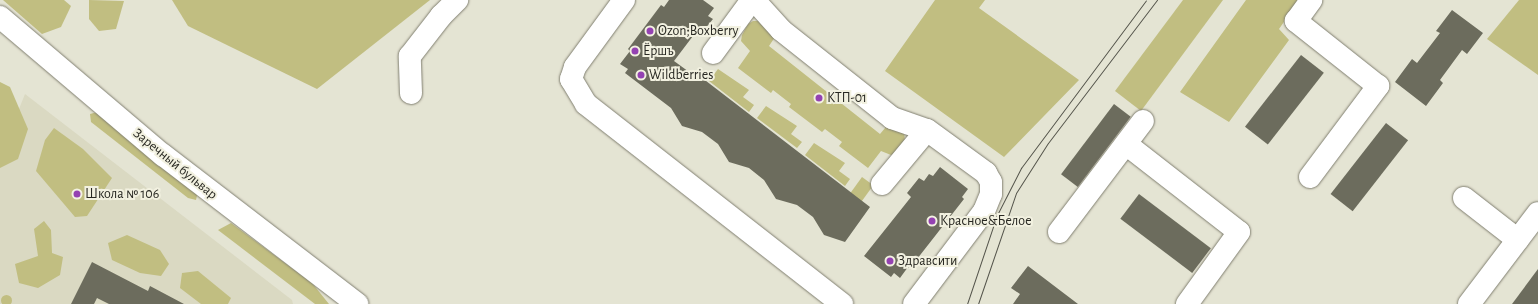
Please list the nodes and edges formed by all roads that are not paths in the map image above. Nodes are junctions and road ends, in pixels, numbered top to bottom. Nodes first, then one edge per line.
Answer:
1 (457, 0) edge
2 (624, 0) edge
3 (753, 0) edge
4 (1311, 0) edge
5 (0, 17) edge
6 (713, 53) dead end
7 (411, 93) dead end
8 (1143, 121) dead end
9 (927, 130) junction
10 (1126, 144) junction
11 (1310, 177) dead end
12 (882, 184) dead end
13 (1464, 198) dead end
14 (1538, 213) edge
15 (1059, 232) dead end
16 (1518, 240) junction
17 (357, 304) edge
18 (842, 304) edge
19 (914, 304) edge
20 (1187, 304) edge
21 (1469, 304) edge

1 - 7 street
2 - 18 street
3 - 6 street
3 - 9 street
4 - 11 street
5 - 17 street, Заречный бульвар
8 - 10 street
9 - 12 street
9 - 19 street
10 - 15 street
10 - 20 street
13 - 16 street
14 - 16 street
16 - 21 street

